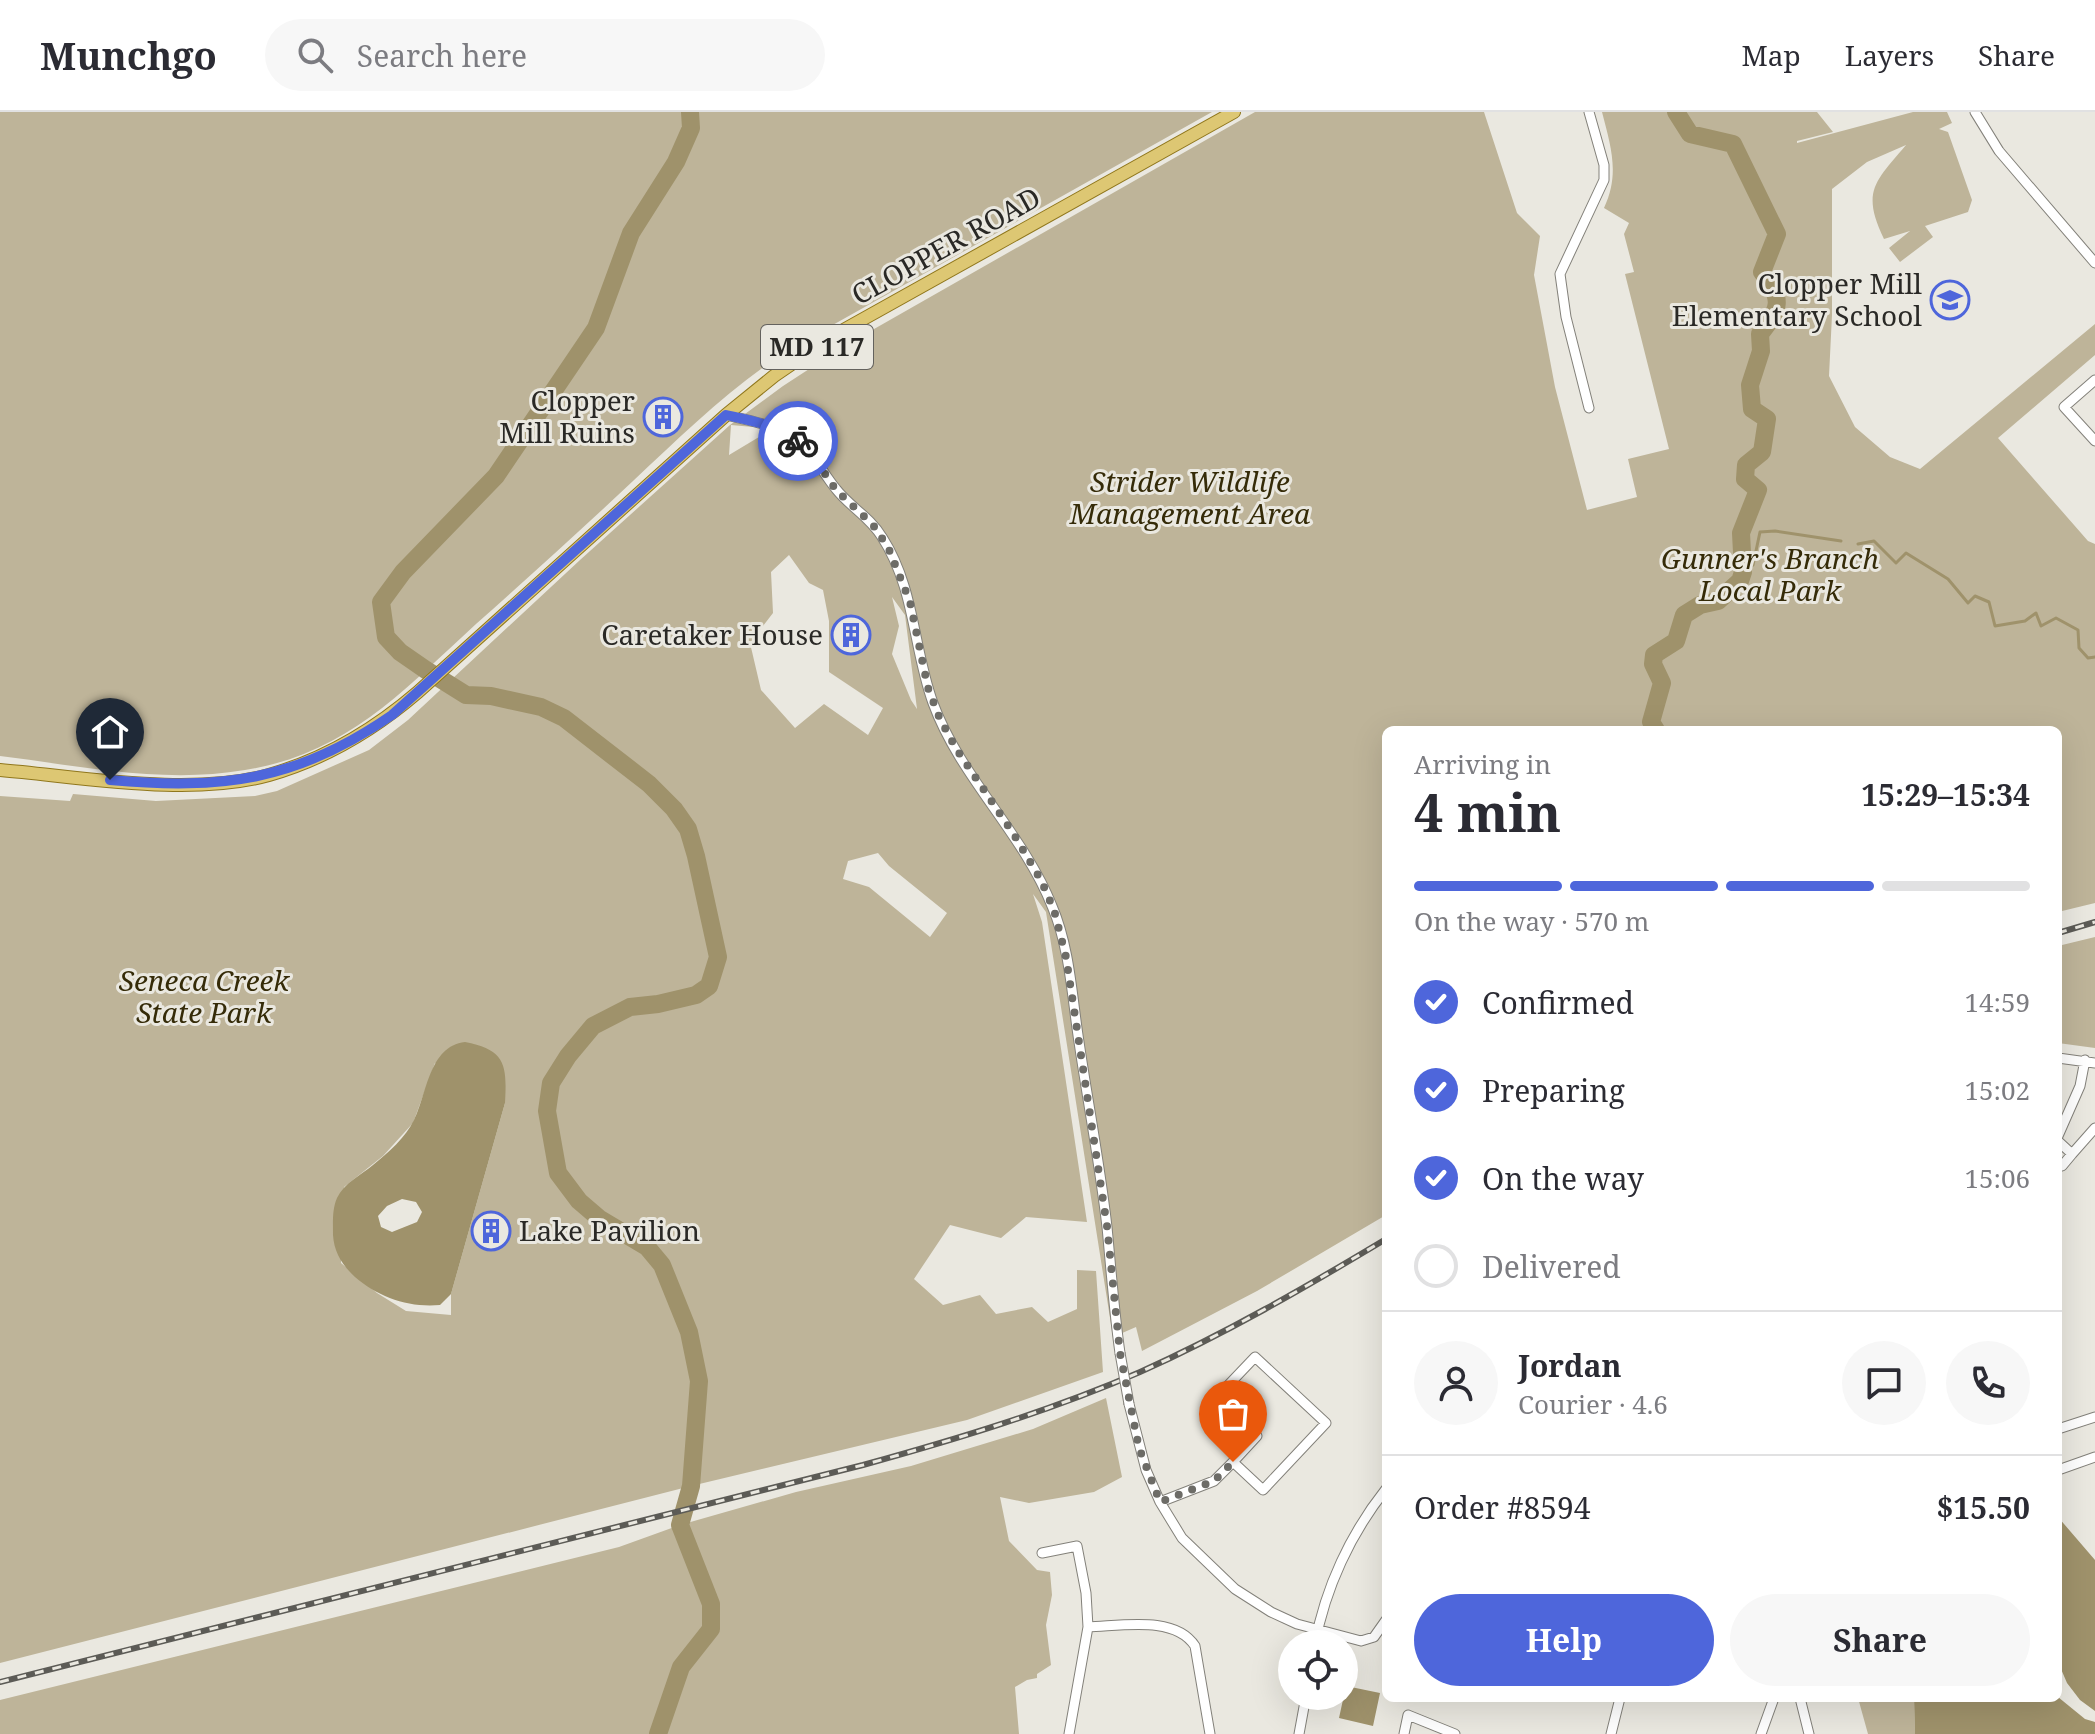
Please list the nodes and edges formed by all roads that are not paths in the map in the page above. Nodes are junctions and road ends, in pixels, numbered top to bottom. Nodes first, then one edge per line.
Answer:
1 (1234, 112) edge
2 (1589, 112) edge
3 (1975, 112) edge
4 (2095, 263) edge
5 (2095, 380) edge
6 (1589, 408) dead end
7 (726, 415) junction
8 (2095, 441) edge
9 (0, 770) edge
10 (2062, 1058) edge
11 (2090, 1062) edge
12 (2095, 1128) edge
13 (2062, 1129) edge
14 (2062, 1143) edge
15 (2072, 1154) junction
16 (2062, 1166) dead end
17 (2095, 1417) edge
18 (2062, 1428) edge
19 (2095, 1457) edge
20 (1233, 1462) junction
21 (2062, 1469) edge
22 (1382, 1494) edge
23 (1160, 1502) junction
24 (1042, 1553) dead end
25 (1088, 1627) junction
26 (1382, 1627) edge
27 (1315, 1630) edge
28 (1317, 1630) edge
29 (1358, 1640) edge
30 (1619, 1702) edge
31 (1773, 1702) edge
32 (1801, 1702) edge
33 (1303, 1710) edge
34 (1069, 1734) edge
35 (1210, 1734) edge
36 (1299, 1734) edge
37 (1404, 1734) edge
38 (1455, 1734) edge
39 (1611, 1734) edge
40 (1761, 1734) edge
41 (1809, 1734) edge

1 - 7 main road, CLOPPER ROAD / MD 117
2 - 6 street
3 - 4 street
5 - 8 street
7 - 9 main road, CLOPPER ROAD / MD 117
7 - 23 street, bridge
10 - 11 street
11 - 13 street
12 - 15 street
14 - 15 street
15 - 16 street
17 - 18 street
19 - 21 street
20 - 20 street
20 - 23 street
22 - 28 street
23 - 27 street
24 - 25 street
25 - 34 street
25 - 35 street
26 - 29 street
30 - 39 street
31 - 40 street
32 - 41 street
33 - 36 street
37 - 38 street

